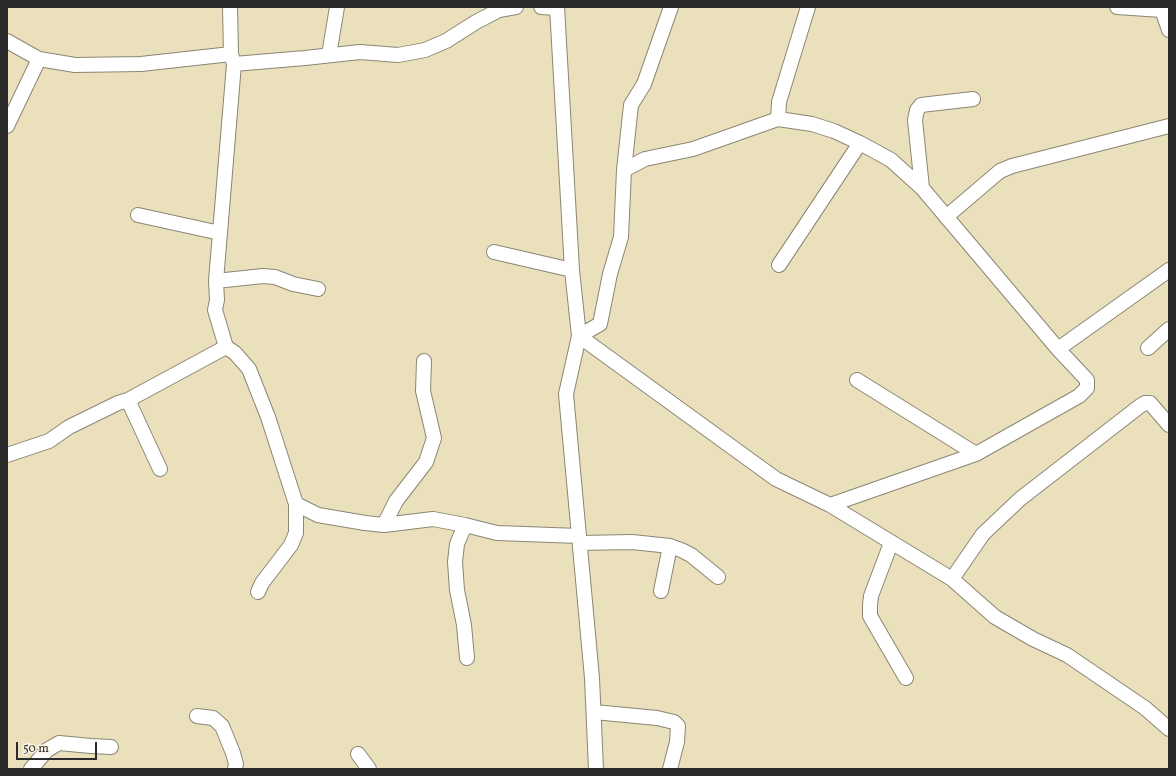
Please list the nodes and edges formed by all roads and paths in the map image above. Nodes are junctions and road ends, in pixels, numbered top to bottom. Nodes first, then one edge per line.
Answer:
1 (230, 7) edge
2 (337, 7) edge
3 (516, 7) edge
4 (541, 7) edge
5 (556, 7) edge
6 (671, 7) edge
7 (808, 7) edge
8 (1117, 7) edge
9 (1161, 9) edge
10 (1169, 30) edge
11 (7, 41) edge
12 (329, 55) junction
13 (39, 59) junction
14 (233, 59) junction
15 (973, 99) dead end
16 (778, 120) junction
17 (7, 126) edge
18 (1169, 126) edge
19 (860, 143) junction
20 (624, 170) junction
21 (922, 188) junction
22 (138, 216) dead end
23 (946, 217) junction
24 (220, 233) junction
25 (494, 252) dead end
26 (779, 265) dead end
27 (572, 270) junction
28 (1169, 270) edge
29 (216, 281) junction
30 (318, 289) dead end
31 (1169, 329) edge
32 (579, 336) junction
33 (226, 347) junction
34 (1148, 348) dead end
35 (1058, 349) junction
36 (424, 361) dead end
37 (857, 380) dead end
38 (128, 400) junction
39 (1169, 425) edge
40 (976, 454) junction
41 (7, 455) edge
42 (160, 469) dead end
43 (296, 504) junction
44 (830, 505) junction
45 (384, 525) junction
46 (465, 525) junction
47 (580, 539) junction
48 (891, 543) junction
49 (670, 546) junction
50 (718, 577) dead end
51 (952, 579) junction
52 (661, 591) dead end
53 (258, 592) dead end
54 (468, 658) dead end
55 (906, 678) dead end
56 (594, 712) junction
57 (197, 716) dead end
58 (1169, 729) edge
59 (111, 747) dead end
60 (358, 754) dead end
61 (31, 769) edge
62 (235, 769) edge
63 (369, 769) edge
64 (596, 769) edge
65 (670, 769) edge

1 - 14 street
2 - 12 street
3 - 12 street
4 - 5 street
5 - 27 street
6 - 20 street
7 - 16 street
8 - 9 street
9 - 10 street
11 - 13 street
12 - 14 street
13 - 14 street
13 - 17 street
14 - 24 street
15 - 21 street
16 - 19 street
16 - 20 street
18 - 23 street
19 - 21 street
19 - 26 street
20 - 32 street
21 - 23 street
22 - 24 street
23 - 35 street
24 - 29 street
25 - 27 street
27 - 32 street
28 - 35 street
29 - 30 street
29 - 33 street
31 - 34 street
32 - 44 street
32 - 47 street
33 - 38 street
33 - 43 street
35 - 40 street
36 - 45 street
37 - 40 street
38 - 41 street
38 - 42 street
39 - 51 street
40 - 44 street
43 - 45 street
43 - 53 street
44 - 48 street
45 - 46 street
46 - 47 street
46 - 54 street
47 - 49 street
47 - 56 street
48 - 51 street
48 - 55 street
49 - 50 street
49 - 52 street
51 - 58 street
56 - 64 street
56 - 65 street
57 - 62 street
59 - 61 street
60 - 63 street

